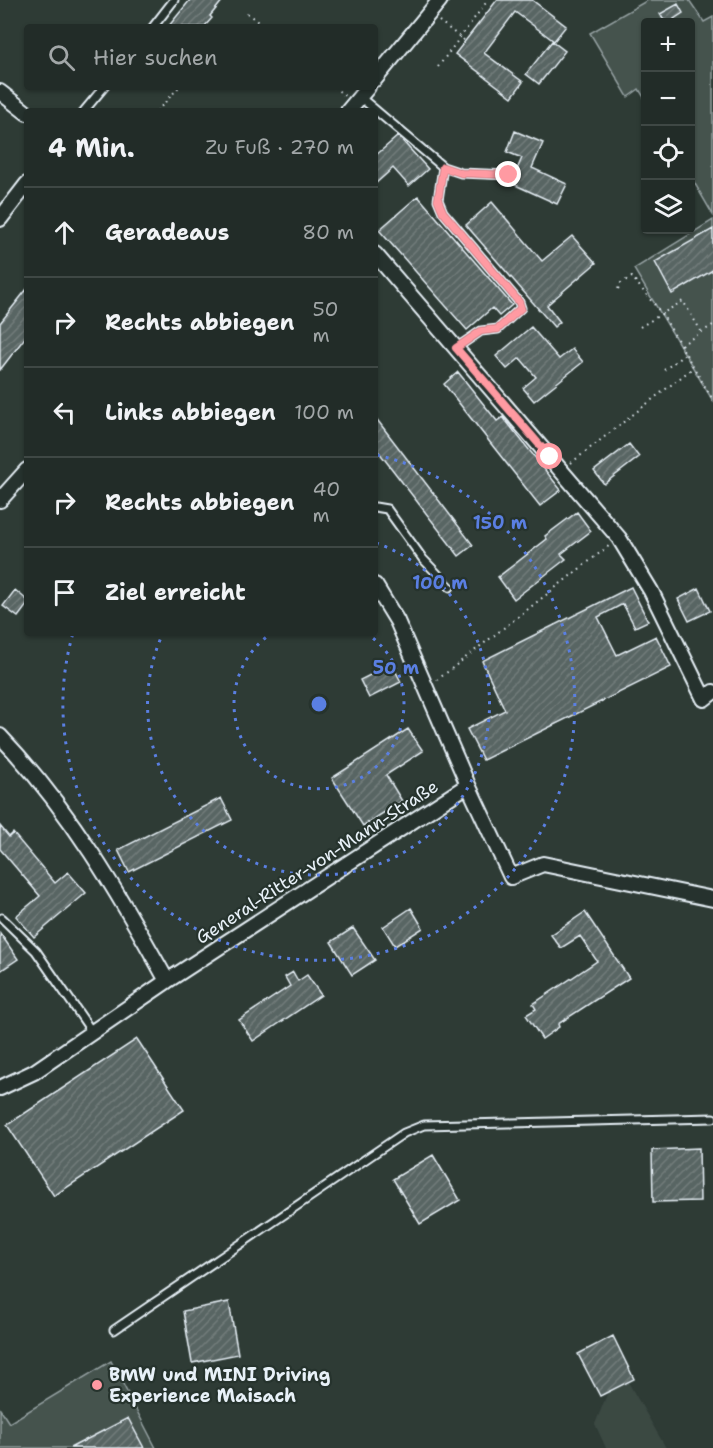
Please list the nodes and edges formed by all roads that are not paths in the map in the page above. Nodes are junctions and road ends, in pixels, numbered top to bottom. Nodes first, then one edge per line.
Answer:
1 (174, 0) edge
2 (440, 0) edge
3 (155, 24) edge
4 (378, 75) edge
5 (102, 90) edge
6 (0, 92) edge
7 (364, 92) edge
8 (86, 108) edge
9 (351, 108) edge
10 (24, 111) edge
11 (443, 167) junction
12 (509, 175) dead end
13 (24, 188) edge
14 (0, 219) edge
15 (378, 257) edge
16 (456, 348) junction
17 (24, 473) edge
18 (0, 501) edge
19 (378, 508) edge
20 (450, 587) dead end
21 (378, 590) edge
22 (713, 692) edge
23 (0, 736) edge
24 (468, 785) junction
25 (713, 899) edge
26 (2, 918) dead end
27 (167, 981) junction
28 (92, 1032) junction
29 (0, 1088) edge
30 (713, 1118) edge
31 (114, 1330) dead end

1 - 3 lane
2 - 4 street
5 - 8 lane
6 - 10 street
7 - 9 street
7 - 11 lane
11 - 12 lane
11 - 16 lane
13 - 14 street
15 - 16 street
16 - 22 street
17 - 18 street
19 - 20 lane
21 - 24 street
23 - 27 street
24 - 25 street
24 - 27 street, General-Ritter-von-Mann-Straße
26 - 28 lane
27 - 28 street, General-Ritter-von-Mann-Straße
28 - 29 street, General-Ritter-von-Mann-Straße
30 - 31 lane

